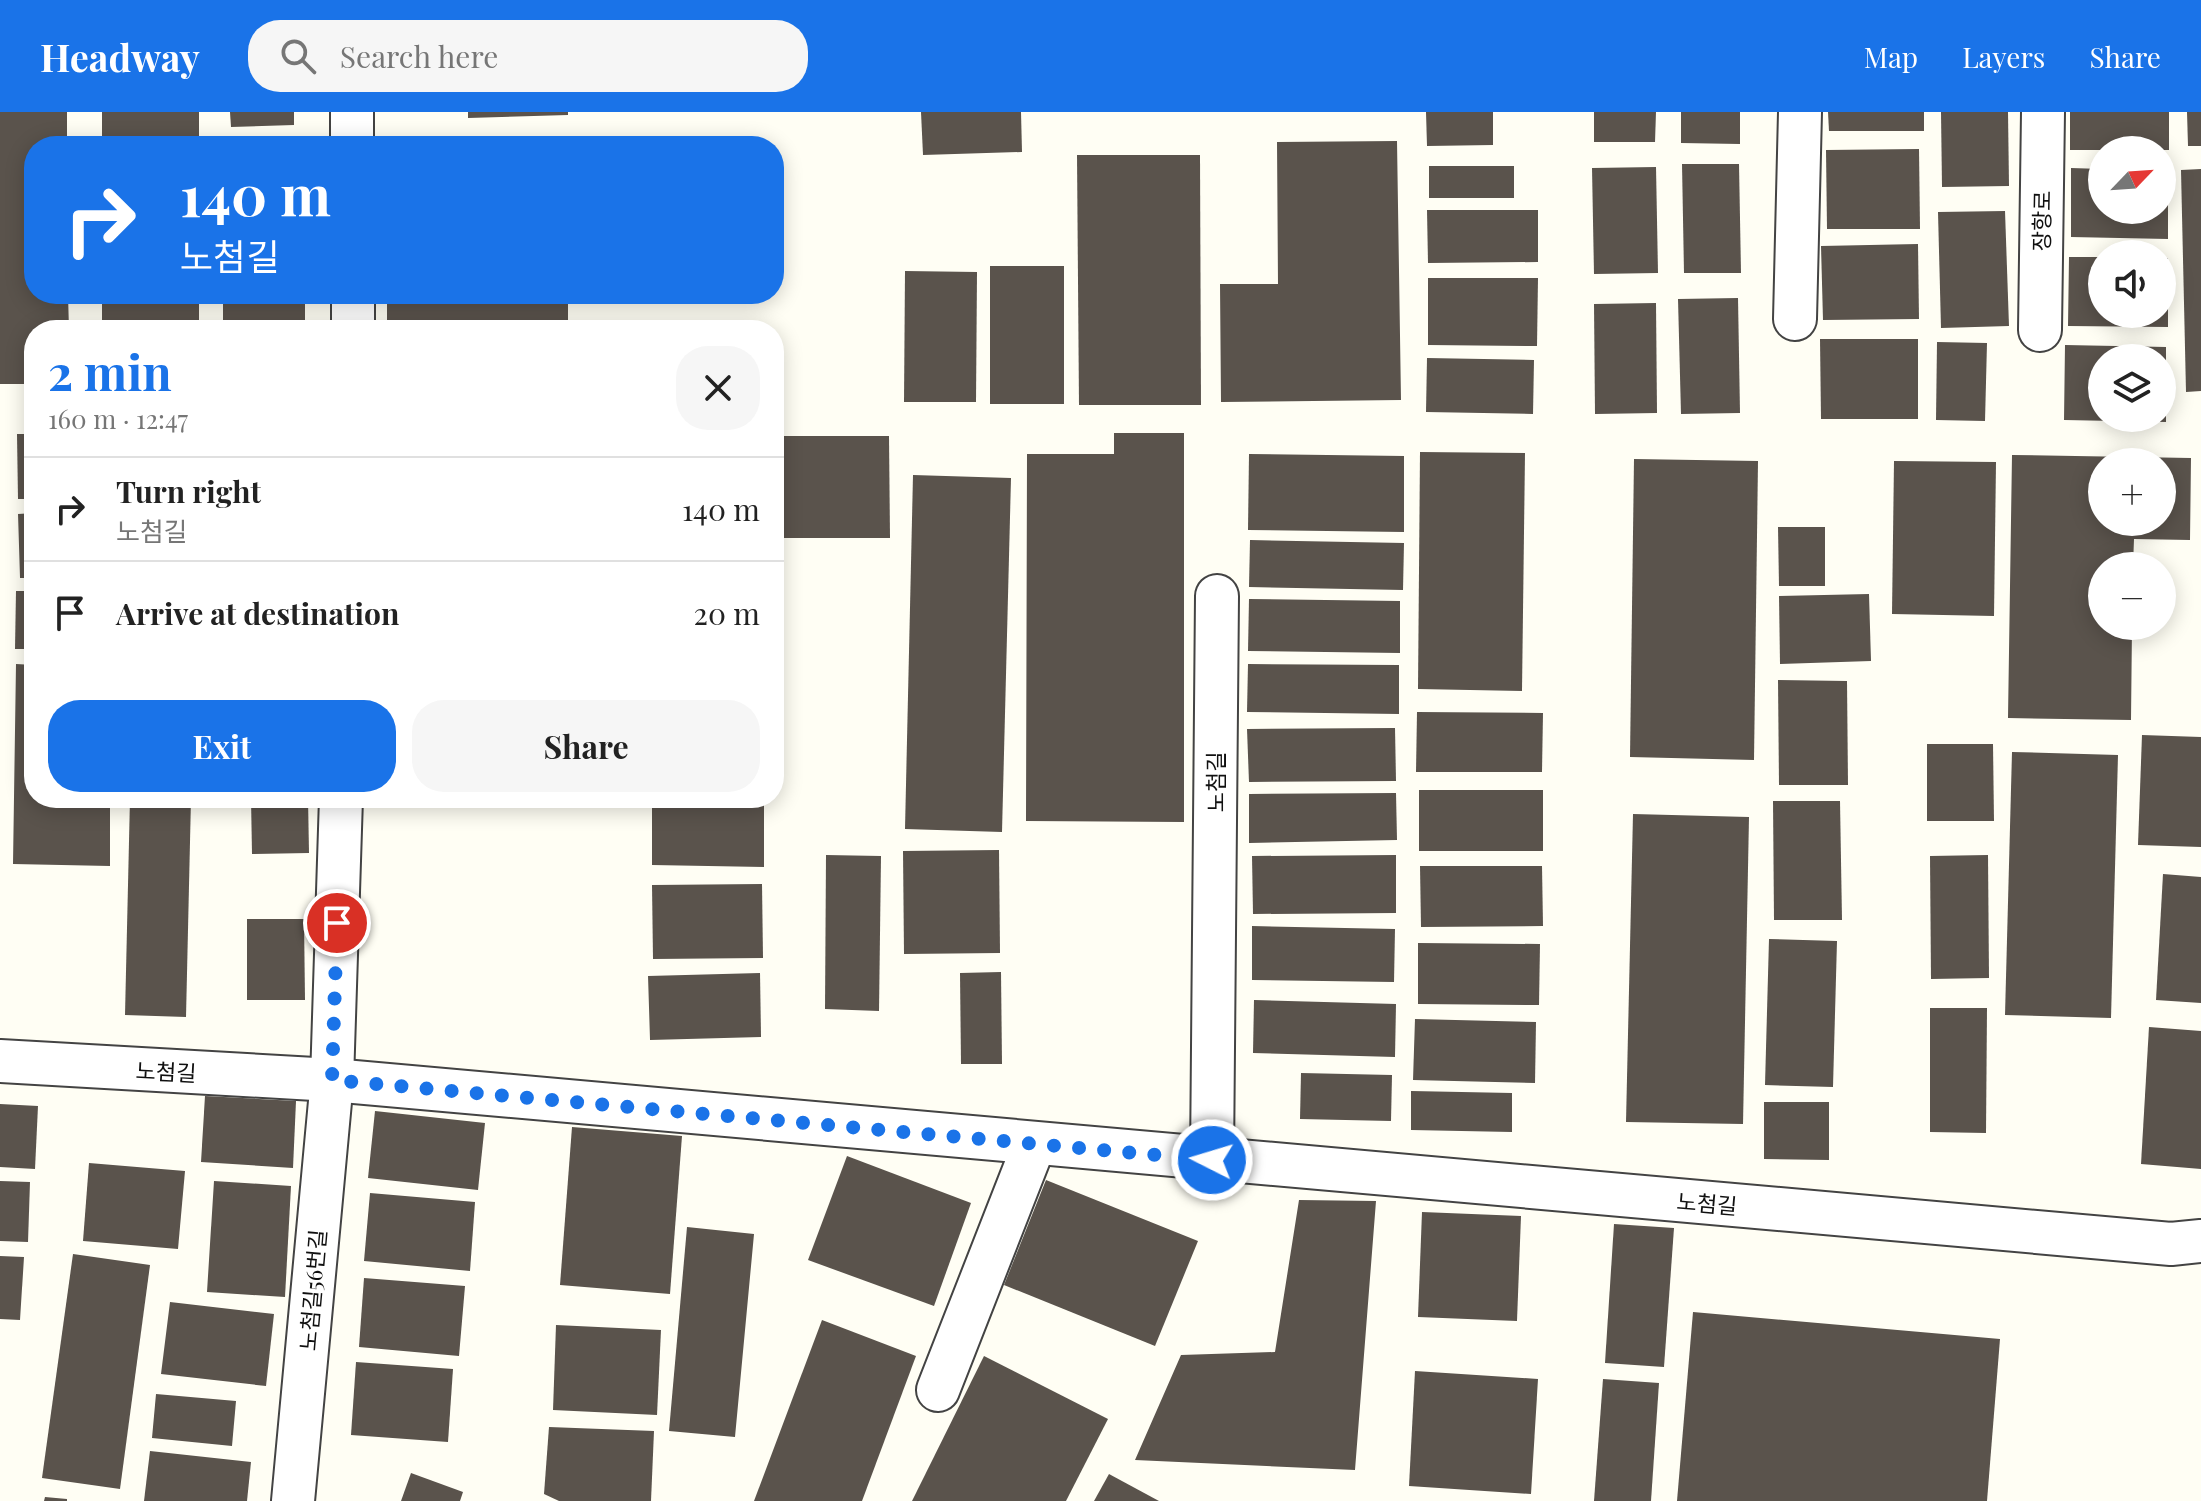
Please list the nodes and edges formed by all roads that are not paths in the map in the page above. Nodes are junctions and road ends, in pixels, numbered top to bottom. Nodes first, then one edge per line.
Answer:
1 (352, 112) edge
2 (1800, 112) edge
3 (2043, 112) edge
4 (352, 136) edge
5 (1795, 319) dead end
6 (2040, 330) dead end
7 (1217, 596) dead end
8 (341, 808) edge
9 (0, 1061) edge
10 (332, 1080) junction
11 (1034, 1145) junction
12 (1212, 1160) junction
13 (2201, 1241) edge
14 (938, 1390) dead end
15 (293, 1501) edge

1 - 4 street
2 - 5 street
3 - 6 street, 장항로
7 - 12 street, 노첨길
8 - 10 street
9 - 10 street, 노첨길
10 - 11 street, 노첨길
10 - 15 street, 노첨길56번길
11 - 12 street, 노첨길
11 - 14 street
12 - 13 street, 노첨길

